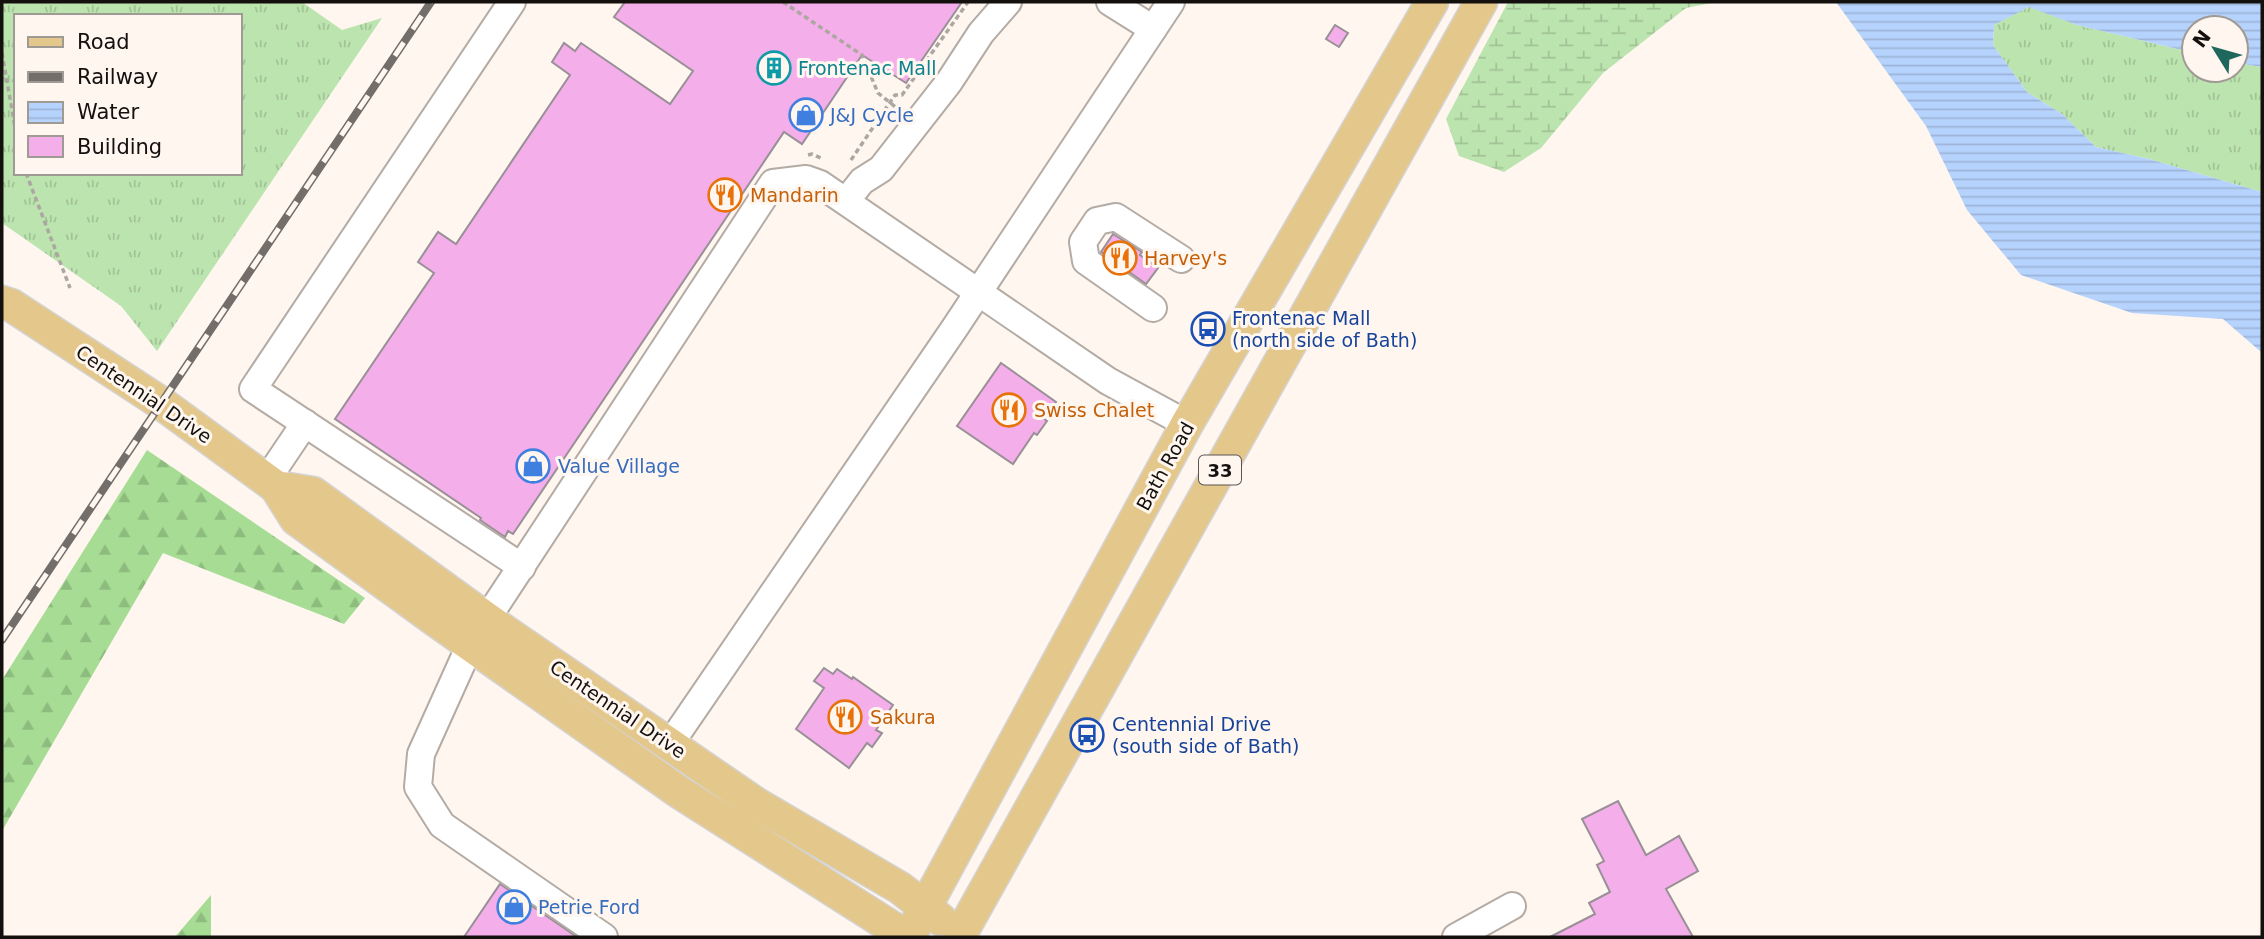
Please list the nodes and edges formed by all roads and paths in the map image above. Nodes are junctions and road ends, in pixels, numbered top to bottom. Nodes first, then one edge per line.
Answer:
1 (512, 2) edge
2 (783, 2) edge
3 (1008, 2) edge
4 (1110, 2) edge
5 (1171, 2) edge
6 (1432, 2) edge
7 (1481, 2) edge
8 (1153, 29) junction
9 (2, 53) edge
10 (14, 122) edge
11 (916, 123) junction
12 (27, 175) edge
13 (846, 201) junction
14 (1181, 259) dead end
15 (70, 288) dead end
16 (979, 291) junction
17 (5, 299) edge
18 (1153, 308) dead end
19 (304, 423) junction
20 (1187, 424) junction
21 (271, 484) junction
22 (522, 567) junction
23 (479, 631) junction
24 (670, 744) junction
25 (926, 906) junction
26 (1512, 906) dead end
27 (604, 937) edge
28 (908, 937) edge
29 (960, 937) edge
30 (1456, 937) edge

1 - 19 lane
2 - 11 path
3 - 11 lane
4 - 8 lane
5 - 8 lane
6 - 20 main road, Bath Road / 33
7 - 29 main road, 33
8 - 16 lane
9 - 10 path
11 - 13 lane
12 - 15 path
13 - 16 lane
13 - 22 lane
14 - 18 lane
16 - 20 lane
16 - 24 lane
17 - 21 main road, Centennial Drive
19 - 21 lane
19 - 22 lane
20 - 25 main road, Bath Road / 33
21 - 23 main road, Centennial Drive
22 - 23 lane
23 - 24 main road, Centennial Drive
23 - 27 lane
23 - 28 main road, Centennial Drive
24 - 25 main road, Centennial Drive
25 - 28 main road, Bath Road / 33
25 - 29 main road, Centennial Drive
26 - 30 lane

